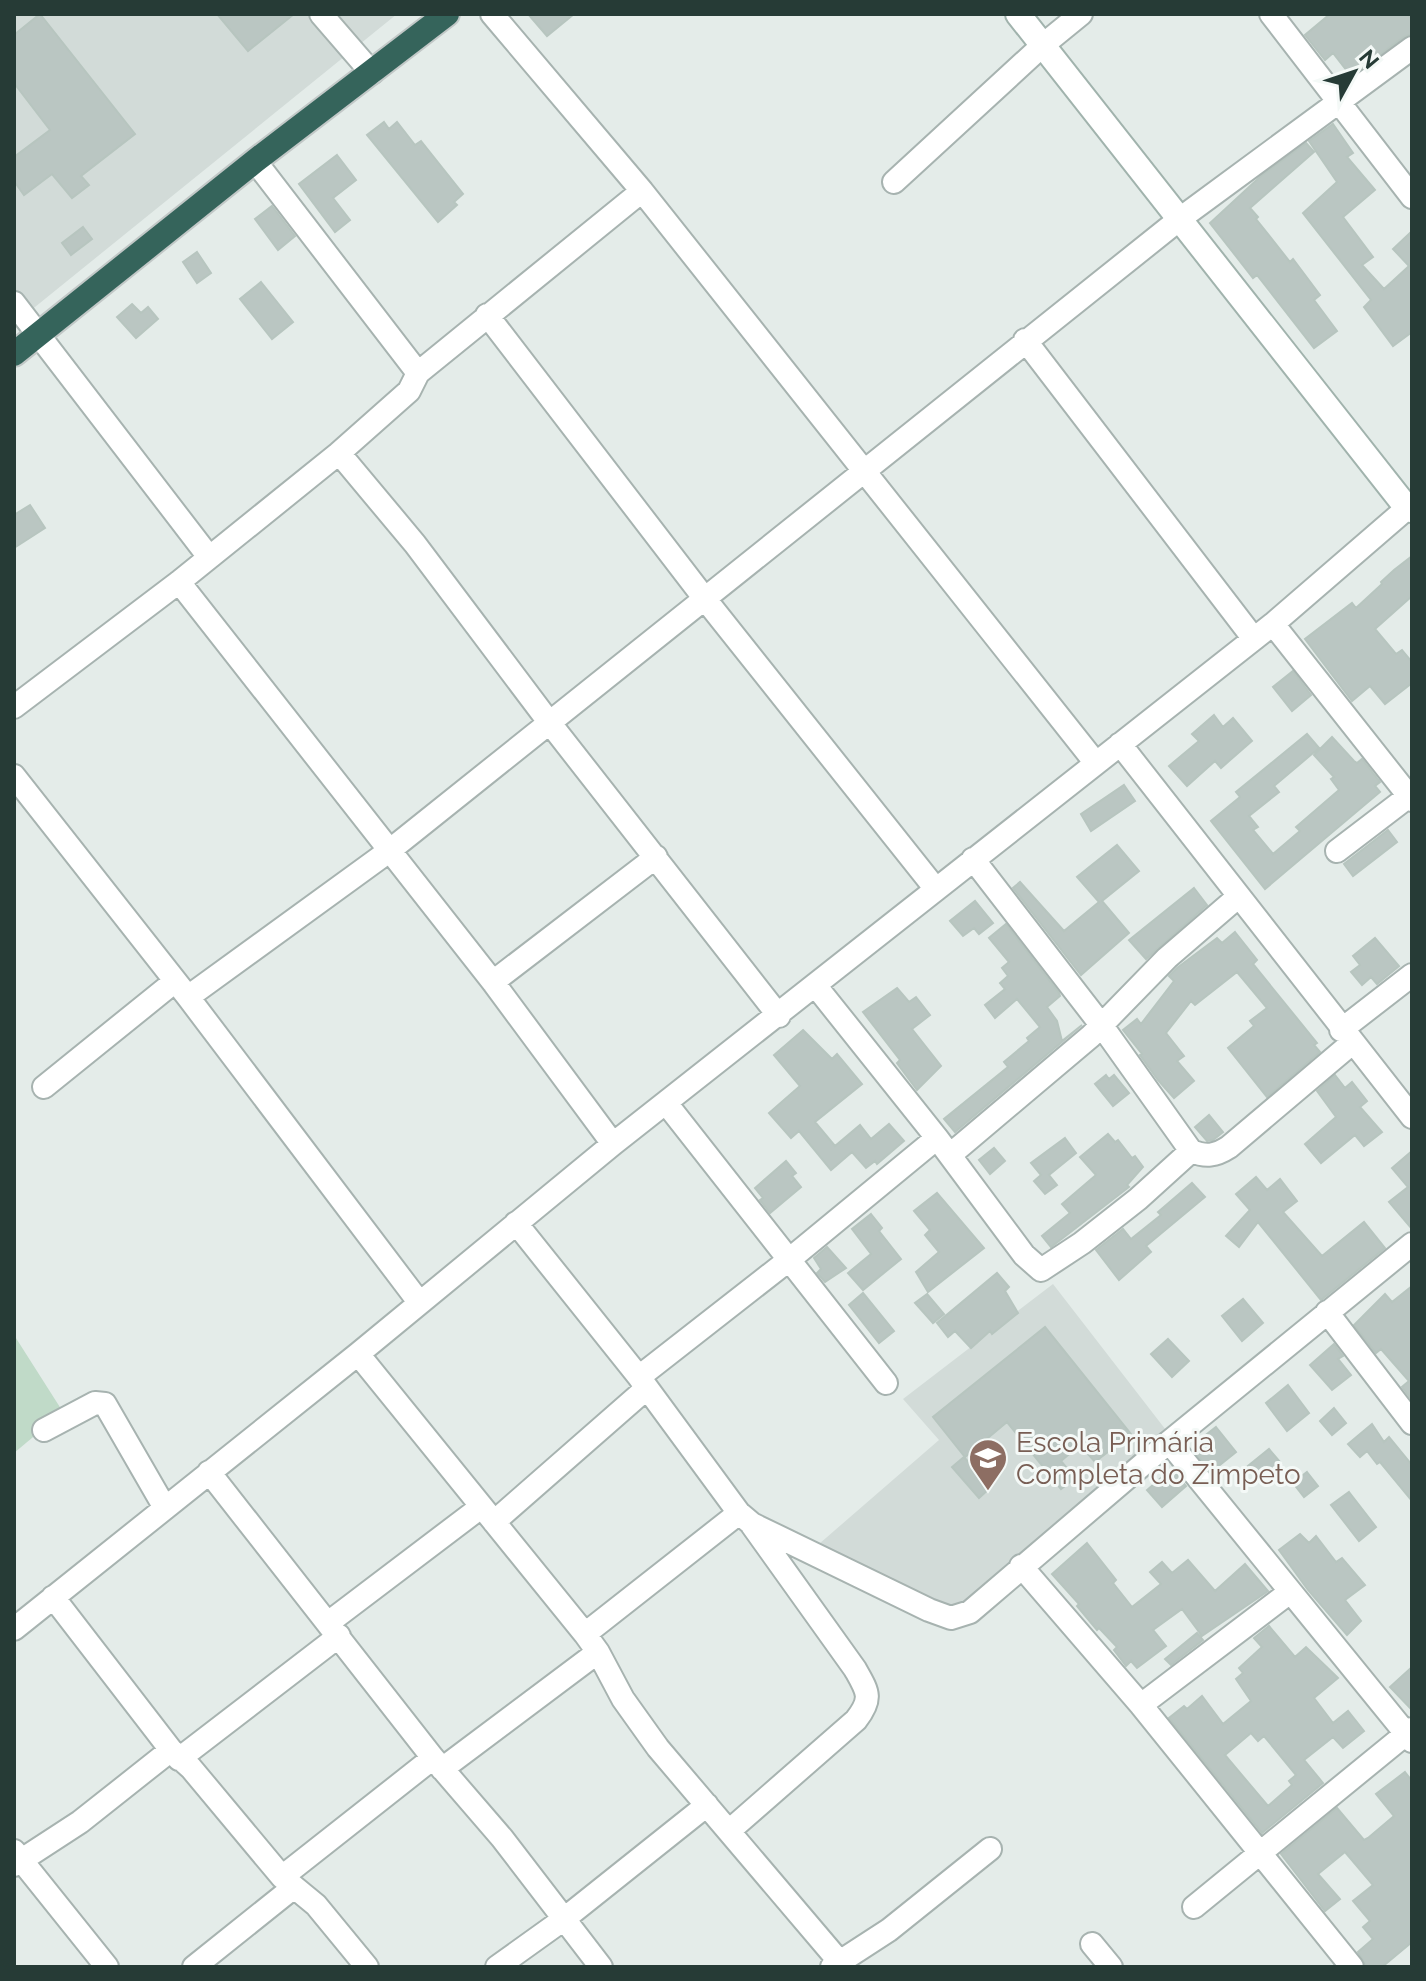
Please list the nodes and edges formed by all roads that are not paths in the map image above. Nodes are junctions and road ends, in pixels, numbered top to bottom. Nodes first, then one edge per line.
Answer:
1 (321, 14) edge
2 (447, 14) edge
3 (492, 14) edge
4 (1018, 14) edge
5 (1081, 14) edge
6 (1271, 14) edge
7 (1043, 45) junction
8 (1412, 48) edge
9 (372, 73) junction
10 (1338, 103) junction
11 (255, 161) junction
12 (894, 182) dead end
13 (642, 191) junction
14 (1412, 197) edge
15 (1181, 218) junction
16 (14, 303) edge
17 (487, 315) junction
18 (40, 334) junction
19 (1025, 340) junction
20 (14, 354) edge
21 (418, 373) junction
22 (339, 453) junction
23 (864, 472) junction
24 (1410, 507) edge
25 (209, 557) junction
26 (179, 582) junction
27 (705, 599) junction
28 (1273, 624) junction
29 (1254, 639) junction
30 (14, 707) edge
31 (549, 722) junction
32 (1120, 744) junction
33 (1095, 762) junction
34 (1404, 770) edge
35 (14, 776) edge
36 (1411, 798) edge
37 (389, 851) junction
38 (1337, 851) dead end
39 (656, 857) junction
40 (973, 859) junction
41 (935, 888) junction
42 (1239, 896) junction
43 (1412, 975) edge
44 (493, 982) junction
45 (815, 985) junction
46 (181, 990) junction
47 (779, 1016) junction
48 (1102, 1026) junction
49 (1347, 1036) junction
50 (44, 1087) dead end
51 (666, 1103) junction
52 (1412, 1117) edge
53 (613, 1144) junction
54 (944, 1146) junction
55 (1191, 1151) junction
56 (516, 1223) junction
57 (1412, 1244) edge
58 (790, 1259) junction
59 (419, 1302) junction
60 (1327, 1312) junction
61 (358, 1354) junction
62 (643, 1383) junction
63 (886, 1383) dead end
64 (1412, 1423) edge
65 (44, 1430) dead end
66 (1169, 1442) junction
67 (209, 1472) junction
68 (165, 1508) junction
69 (487, 1515) junction
70 (746, 1519) junction
71 (1021, 1566) junction
72 (1290, 1592) junction
73 (53, 1597) junction
74 (14, 1629) edge
75 (334, 1630) junction
76 (592, 1643) junction
77 (1141, 1705) junction
78 (1410, 1735) edge
79 (175, 1754) junction
80 (438, 1763) junction
81 (707, 1805) junction
82 (729, 1831) junction
83 (990, 1849) dead end
84 (1259, 1854) junction
85 (17, 1859) edge
86 (288, 1882) junction
87 (1194, 1907) dead end
88 (564, 1919) junction
89 (1092, 1944) dead end
90 (839, 1965) edge
91 (107, 1967) edge
92 (194, 1967) edge
93 (367, 1967) edge
94 (497, 1967) edge
95 (601, 1967) edge
96 (1111, 1967) edge
97 (1352, 1967) edge

1 - 9 street
2 - 9 highway
3 - 13 street
4 - 7 street
5 - 7 street
6 - 10 street
7 - 12 street
7 - 15 street
8 - 10 street
9 - 11 highway
10 - 14 street
10 - 15 street
11 - 18 highway
11 - 21 street
13 - 17 street
13 - 23 street
15 - 19 street
15 - 24 street
16 - 18 street
17 - 21 street
17 - 27 street
18 - 20 highway
18 - 25 street
19 - 23 street
19 - 29 street
21 - 22 street
22 - 25 street
22 - 31 street
23 - 27 street
23 - 33 street
24 - 28 street
25 - 26 street
26 - 30 street
26 - 37 street
27 - 31 street
27 - 41 street
28 - 29 street
28 - 34 street
29 - 32 street
31 - 37 street
31 - 39 street
32 - 33 street
32 - 42 street
33 - 40 street
34 - 36 street
35 - 46 street
36 - 38 street
37 - 44 street
37 - 46 street
39 - 44 street
39 - 47 street
40 - 41 street
40 - 48 street
41 - 45 street
42 - 48 street
42 - 49 street
43 - 49 street
44 - 53 street
45 - 47 street
45 - 54 street
46 - 50 street
46 - 59 street
47 - 51 street
48 - 54 street
48 - 55 street
49 - 52 street
49 - 55 street
51 - 53 street
51 - 58 street
53 - 56 street
54 - 55 street
54 - 58 street
56 - 59 street
56 - 62 street
57 - 60 street
58 - 62 street
58 - 63 street
59 - 61 street
60 - 64 street
60 - 66 street
61 - 67 street
61 - 69 street
62 - 69 street
62 - 70 street
65 - 68 street
66 - 71 street
66 - 72 street
67 - 68 street
67 - 75 street
68 - 73 street
69 - 75 street
69 - 76 street
70 - 71 street
70 - 76 street
70 - 82 street
71 - 77 street
72 - 77 street
72 - 78 street
73 - 74 street
73 - 79 street
75 - 79 street
75 - 80 street
76 - 80 street
76 - 81 street
77 - 84 street
78 - 84 street
79 - 85 street
79 - 86 street
80 - 86 street
80 - 88 street
81 - 82 street
81 - 88 street
82 - 90 street
83 - 90 street
84 - 87 street
84 - 97 street
85 - 91 street
86 - 92 street
86 - 93 street
88 - 94 street
88 - 95 street
89 - 96 street

